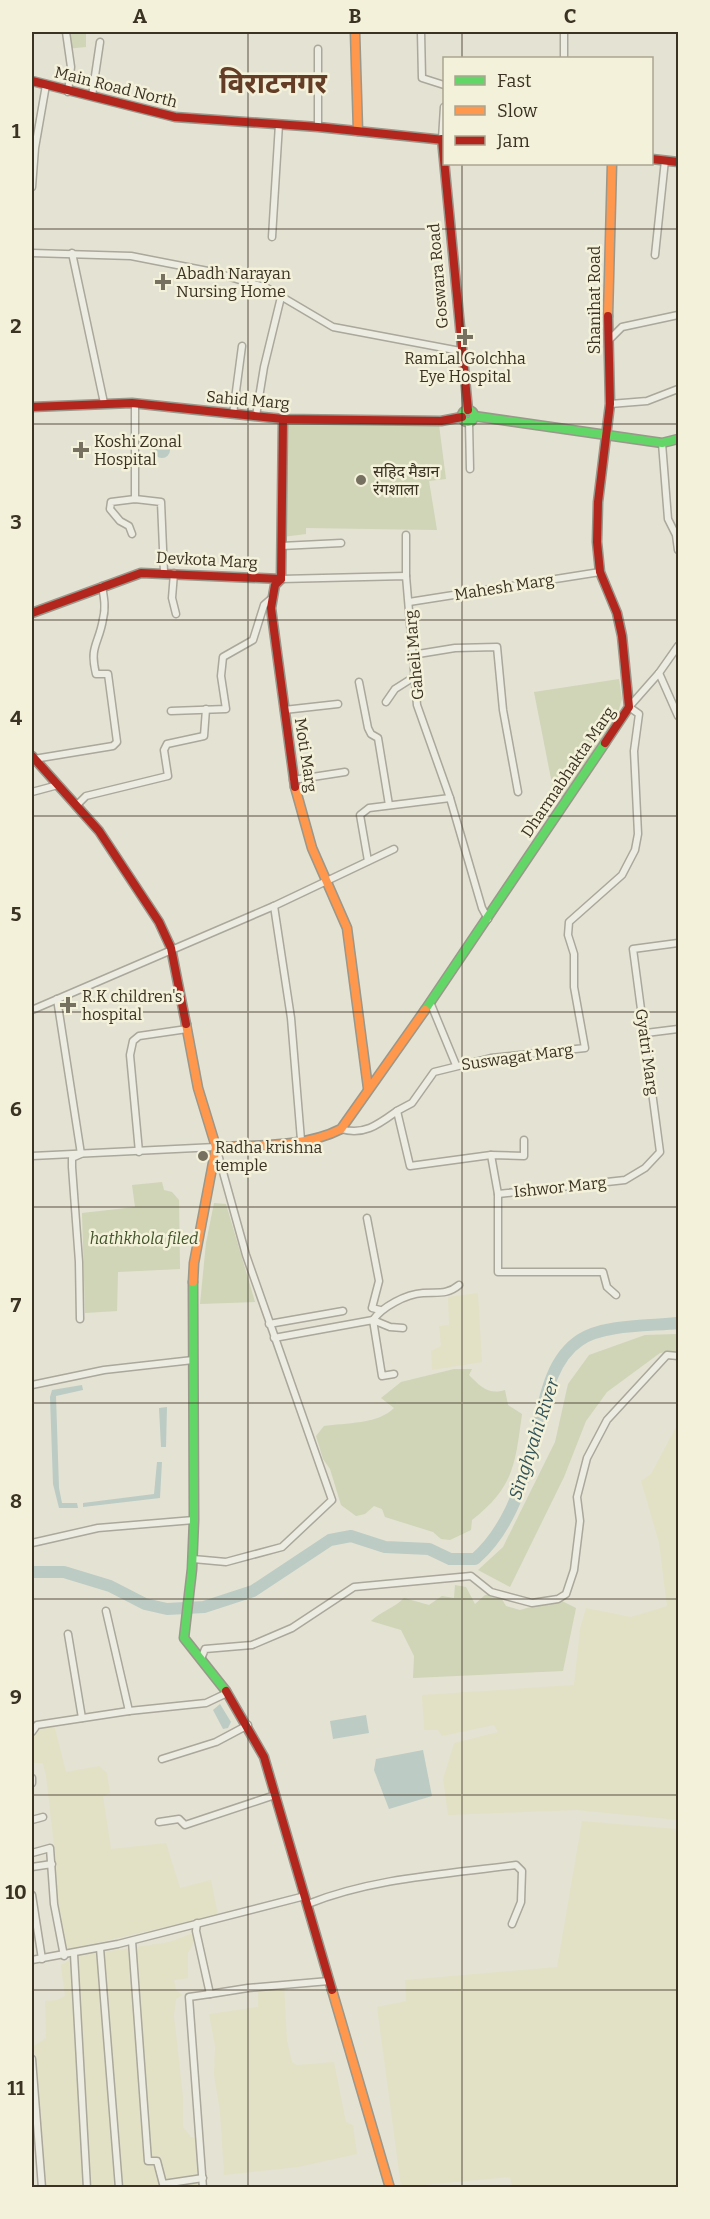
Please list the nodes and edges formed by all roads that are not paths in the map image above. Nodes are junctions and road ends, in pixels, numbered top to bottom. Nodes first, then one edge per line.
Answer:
1 (66, 32) edge
2 (355, 32) edge
3 (421, 32) edge
4 (564, 32) edge
5 (100, 42) dead end
6 (318, 49) dead end
7 (564, 57) edge
8 (32, 81) edge
9 (46, 85) junction
10 (443, 85) edge
11 (68, 92) junction
12 (92, 96) junction
13 (279, 124) junction
14 (318, 127) junction
15 (358, 131) junction
16 (443, 140) edge
17 (653, 159) edge
18 (665, 160) junction
19 (678, 162) edge
20 (445, 165) edge
21 (612, 165) edge
22 (32, 187) edge
23 (272, 237) dead end
24 (32, 253) edge
25 (72, 253) junction
26 (655, 255) dead end
27 (281, 297) junction
28 (678, 315) edge
29 (609, 340) junction
30 (242, 346) dead end
31 (460, 351) junction
32 (678, 389) edge
33 (105, 404) junction
34 (135, 404) junction
35 (610, 404) junction
36 (32, 407) edge
37 (233, 414) junction
38 (256, 416) junction
39 (468, 416) junction
40 (283, 418) junction
41 (606, 436) junction
42 (678, 439) edge
43 (662, 443) junction
44 (470, 469) dead end
45 (135, 499) junction
46 (132, 534) dead end
47 (406, 535) dead end
48 (341, 543) dead end
49 (281, 546) junction
50 (678, 550) edge
51 (164, 572) junction
52 (600, 572) junction
53 (174, 573) junction
54 (406, 576) junction
55 (281, 579) junction
56 (102, 586) junction
57 (272, 598) junction
58 (409, 603) junction
59 (32, 613) edge
60 (176, 614) dead end
61 (678, 646) edge
62 (412, 655) junction
63 (659, 673) junction
64 (414, 677) junction
65 (359, 682) dead end
66 (386, 702) dead end
67 (338, 704) dead end
68 (629, 707) junction
69 (206, 709) junction
70 (284, 710) junction
71 (171, 711) dead end
72 (678, 716) edge
73 (33, 757) edge
74 (345, 772) dead end
75 (293, 780) junction
76 (58, 785) junction
77 (32, 792) edge
78 (518, 792) dead end
79 (450, 798) junction
80 (388, 805) junction
81 (76, 806) junction
82 (394, 849) dead end
83 (368, 861) junction
84 (327, 879) junction
85 (274, 906) junction
86 (488, 919) junction
87 (678, 943) edge
88 (171, 948) junction
89 (57, 999) junction
90 (430, 1002) junction
91 (32, 1010) edge
92 (187, 1029) junction
93 (678, 1029) edge
94 (646, 1033) junction
95 (456, 1065) junction
96 (368, 1089) junction
97 (398, 1111) junction
98 (341, 1129) junction
99 (301, 1140) junction
100 (524, 1140) dead end
101 (216, 1147) junction
102 (139, 1152) junction
103 (81, 1154) junction
104 (491, 1155) junction
105 (32, 1156) edge
106 (621, 1180) joint
107 (498, 1194) junction
108 (366, 1218) dead end
109 (459, 1285) dead end
110 (616, 1295) dead end
111 (372, 1308) junction
112 (380, 1310) junction
113 (343, 1311) dead end
114 (80, 1319) dead end
115 (373, 1320) junction
116 (269, 1324) junction
117 (403, 1328) dead end
118 (274, 1338) junction
119 (678, 1356) edge
120 (193, 1360) junction
121 (394, 1374) dead end
122 (32, 1385) edge
123 (194, 1520) junction
124 (32, 1543) edge
125 (193, 1559) junction
126 (106, 1611) dead end
127 (68, 1634) dead end
128 (201, 1659) junction
129 (225, 1694) junction
130 (129, 1711) junction
131 (82, 1718) junction
132 (248, 1725) junction
133 (32, 1732) edge
134 (162, 1759) dead end
135 (32, 1778) edge
136 (32, 1783) edge
137 (275, 1795) junction
138 (43, 1817) dead end
139 (32, 1820) edge
140 (159, 1822) dead end
141 (32, 1853) edge
142 (52, 1864) junction
143 (32, 1867) edge
144 (32, 1895) edge
145 (306, 1900) junction
146 (197, 1923) junction
147 (512, 1924) dead end
148 (132, 1941) junction
149 (100, 1948) junction
150 (74, 1954) junction
151 (64, 1956) junction
152 (42, 1959) junction
153 (32, 1960) edge
154 (330, 1980) junction
155 (210, 1994) junction
156 (32, 2059) edge
157 (203, 2178) junction
158 (42, 2187) edge
159 (87, 2187) edge
160 (119, 2187) edge
161 (203, 2187) edge
162 (390, 2187) edge

1 - 11 street
2 - 15 main road
3 - 10 street
4 - 7 street
5 - 12 street
6 - 14 street
8 - 9 main road, Main Road North
9 - 11 main road, Main Road North
9 - 22 street
11 - 12 main road, Main Road North
12 - 13 main road, Main Road North
13 - 14 main road, Main Road North
13 - 23 street
14 - 15 main road, Main Road North
15 - 16 main road, Main Road North
17 - 18 main road
18 - 19 main road
18 - 26 street
20 - 31 main road, Goswara Road
21 - 29 main road, Shanihat Road
24 - 25 street
25 - 27 street
25 - 33 street
27 - 31 street
27 - 38 street
28 - 29 street
29 - 35 main road, Shanihat Road
30 - 37 street
31 - 39 main road, Goswara Road
32 - 35 street
33 - 34 main road, Sahid Marg
33 - 36 main road, Sahid Marg
34 - 37 main road, Sahid Marg
34 - 45 street
35 - 41 main road, Shanihat Road
37 - 38 main road, Sahid Marg
38 - 40 main road, Sahid Marg
39 - 40 main road, Sahid Marg
39 - 41 main road, Sahid Marg
39 - 44 street
40 - 49 main road
41 - 43 main road, Sahid Marg
41 - 52 main road, Shanihat Road
42 - 43 main road, Sahid Marg
43 - 50 street
45 - 46 street
45 - 51 street
47 - 54 street, Gaheli Marg
48 - 49 street
49 - 55 main road
51 - 53 main road, Devkota Marg
51 - 56 main road, Devkota Marg
52 - 58 street, Mahesh Marg
52 - 68 main road
53 - 55 main road, Devkota Marg
53 - 60 street
54 - 55 street
54 - 58 street, Gaheli Marg
55 - 57 main road
56 - 59 main road, Devkota Marg
56 - 73 street
57 - 69 street
57 - 70 main road, Moti Marg
58 - 62 street, Gaheli Marg
61 - 63 street, Dharmabhakta Marg
62 - 64 street, Gaheli Marg
62 - 78 street
63 - 68 street, Dharmabhakta Marg
63 - 72 street
64 - 66 street
64 - 79 street, Gaheli Marg
65 - 80 street
67 - 70 street
68 - 86 main road, Dharmabhakta Marg
68 - 95 street, Suswagat Marg
69 - 71 street
69 - 81 street
70 - 75 main road, Moti Marg
73 - 76 main road
74 - 75 street
75 - 84 main road, Moti Marg
76 - 77 street
76 - 81 main road
79 - 80 street
79 - 86 street, Gaheli Marg
80 - 83 street
81 - 88 main road
82 - 83 street
83 - 84 street
84 - 85 street
84 - 96 main road, Moti Marg
85 - 88 street
85 - 99 street
86 - 90 main road, Dharmabhakta Marg
87 - 94 street, Gyatri Marg
88 - 89 street
88 - 92 main road
89 - 91 street
89 - 103 street
90 - 95 street
90 - 96 main road, Dharmabhakta Marg
92 - 101 main road
92 - 102 street
93 - 94 street
94 - 106 street, Gyatri Marg
95 - 97 street, Suswagat Marg
96 - 98 main road, Dharmabhakta Marg
97 - 98 street
97 - 104 street
98 - 99 main road
99 - 101 main road
100 - 104 street
101 - 102 street
101 - 116 street
101 - 120 main road
102 - 103 street
103 - 105 street
103 - 114 street
104 - 107 street, Ishwor Marg
106 - 107 street, Ishwor Marg
107 - 110 street, Ishwor Marg
108 - 111 street
109 - 112 street
111 - 112 street
111 - 115 street
112 - 115 street
113 - 116 street
115 - 117 street
115 - 118 street
115 - 121 street
116 - 118 street
118 - 125 street
119 - 128 street
120 - 122 street
120 - 123 main road
123 - 124 street
123 - 125 main road
125 - 128 main road
126 - 130 street
127 - 131 street
128 - 129 main road
129 - 130 street
129 - 132 main road
130 - 131 street
131 - 133 street
132 - 134 street
132 - 137 main road
135 - 136 street
137 - 140 street
137 - 145 main road
138 - 139 street
141 - 142 street
142 - 143 street
142 - 151 street
144 - 152 street
145 - 146 street
145 - 147 street
145 - 154 main road
146 - 148 street
146 - 155 street
148 - 149 street
148 - 157 street
149 - 150 street
149 - 160 street
150 - 151 street
150 - 159 street
151 - 152 street
152 - 153 street
154 - 155 street
154 - 162 main road
155 - 157 street
156 - 158 street
157 - 161 street

